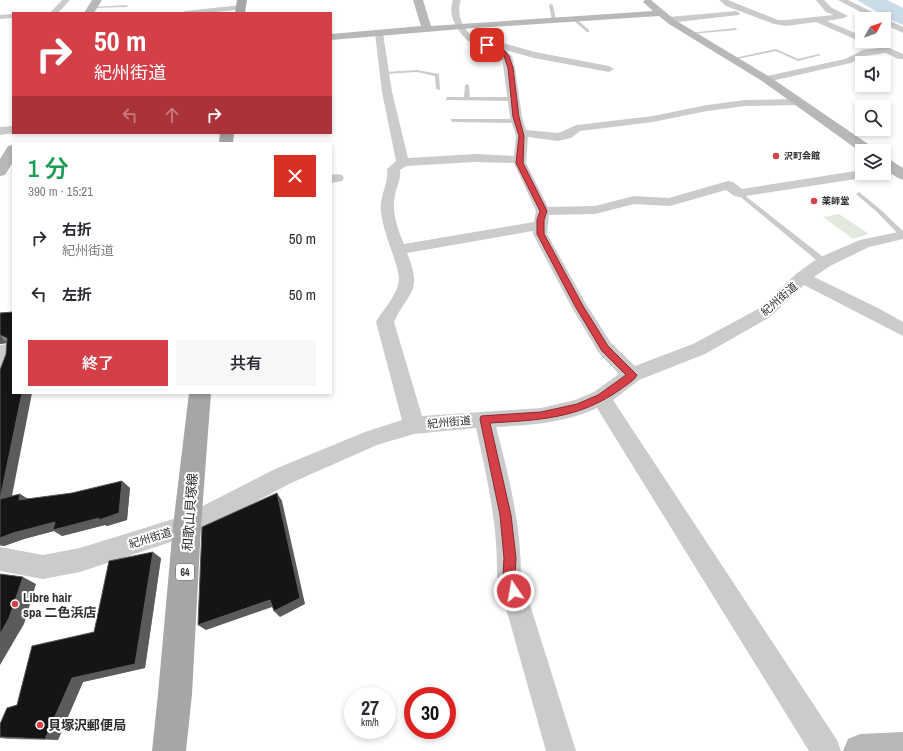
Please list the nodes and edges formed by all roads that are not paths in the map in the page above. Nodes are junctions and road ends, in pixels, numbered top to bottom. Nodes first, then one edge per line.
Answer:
1 (66, 0) edge
2 (418, 0) edge
3 (457, 0) edge
4 (646, 0) edge
5 (723, 0) edge
6 (820, 0) edge
7 (842, 0) edge
8 (550, 5) dead end
9 (127, 6) dead end
10 (93, 7) edge
11 (241, 7) edge
12 (55, 12) edge
13 (194, 12) edge
14 (866, 12) edge
15 (736, 13) dead end
16 (12, 16) edge
17 (664, 16) junction
18 (0, 17) edge
19 (573, 18) junction
20 (818, 19) junction
21 (554, 20) junction
22 (797, 21) junction
23 (891, 24) edge
24 (461, 26) junction
25 (736, 29) dead end
26 (427, 30) junction
27 (816, 30) dead end
28 (903, 30) edge
29 (588, 31) dead end
30 (379, 33) junction
31 (690, 33) junction
32 (855, 36) edge
33 (332, 37) edge
34 (482, 43) junction
35 (883, 48) edge
36 (887, 50) junction
37 (819, 56) dead end
38 (901, 57) dead end
39 (732, 59) junction
40 (606, 70) dead end
41 (384, 73) junction
42 (766, 80) junction
43 (467, 85) dead end
44 (438, 89) dead end
45 (448, 99) dead end
46 (468, 99) junction
47 (514, 99) junction
48 (800, 102) junction
49 (453, 120) dead end
50 (519, 127) junction
51 (12, 130) edge
52 (0, 131) edge
53 (858, 144) edge
54 (12, 151) edge
55 (520, 160) junction
56 (403, 162) junction
57 (0, 172) edge
58 (855, 175) edge
59 (739, 194) junction
60 (859, 194) dead end
61 (544, 211) junction
62 (541, 225) junction
63 (903, 235) edge
64 (399, 250) junction
65 (824, 262) junction
66 (802, 278) junction
67 (903, 330) edge
68 (0, 352) edge
69 (0, 372) edge
70 (632, 375) junction
71 (200, 394) edge
72 (601, 398) junction
73 (484, 419) junction
74 (414, 425) junction
75 (188, 526) junction
76 (0, 559) edge
77 (903, 749) edge
78 (168, 751) edge
79 (561, 751) edge
80 (826, 751) edge
81 (860, 751) edge

1 - 12 street
2 - 26 street
3 - 24 street
4 - 17 street
5 - 22 street
6 - 20 street
7 - 14 street
8 - 21 lane
9 - 10 lane
11 - 13 street
15 - 17 street
16 - 18 street
17 - 19 street
17 - 31 street
19 - 21 street
19 - 29 lane
20 - 22 street
20 - 32 street
21 - 24 street
22 - 27 street
23 - 28 street
24 - 26 street
24 - 34 street
25 - 31 lane
26 - 30 street
30 - 33 street
30 - 41 street
31 - 39 street
34 - 40 street
34 - 47 street
35 - 36 street
36 - 38 street
36 - 42 street
37 - 39 lane
39 - 42 street
41 - 44 lane
41 - 56 street
42 - 48 street
43 - 46 lane
45 - 46 lane
46 - 47 lane
47 - 50 street
48 - 50 street
48 - 53 street
49 - 50 lane
50 - 55 street
51 - 52 street
54 - 57 street
55 - 56 street
55 - 61 street
56 - 64 street
58 - 59 street
59 - 61 street
59 - 65 lane
60 - 63 lane
61 - 62 street
62 - 64 street
62 - 70 street
63 - 65 street, 紀州街道
64 - 74 street
65 - 66 street, 紀州街道
66 - 67 street
66 - 70 street, 紀州街道
68 - 69 street
70 - 72 street, 紀州街道
71 - 75 main road, 和歌山貝塚線 / 64
72 - 73 street, 紀州街道
72 - 80 street
73 - 74 street, 紀州街道
73 - 79 street
74 - 75 street, 紀州街道
75 - 76 street, 紀州街道
75 - 78 main road, 和歌山貝塚線 / 64
77 - 81 street

